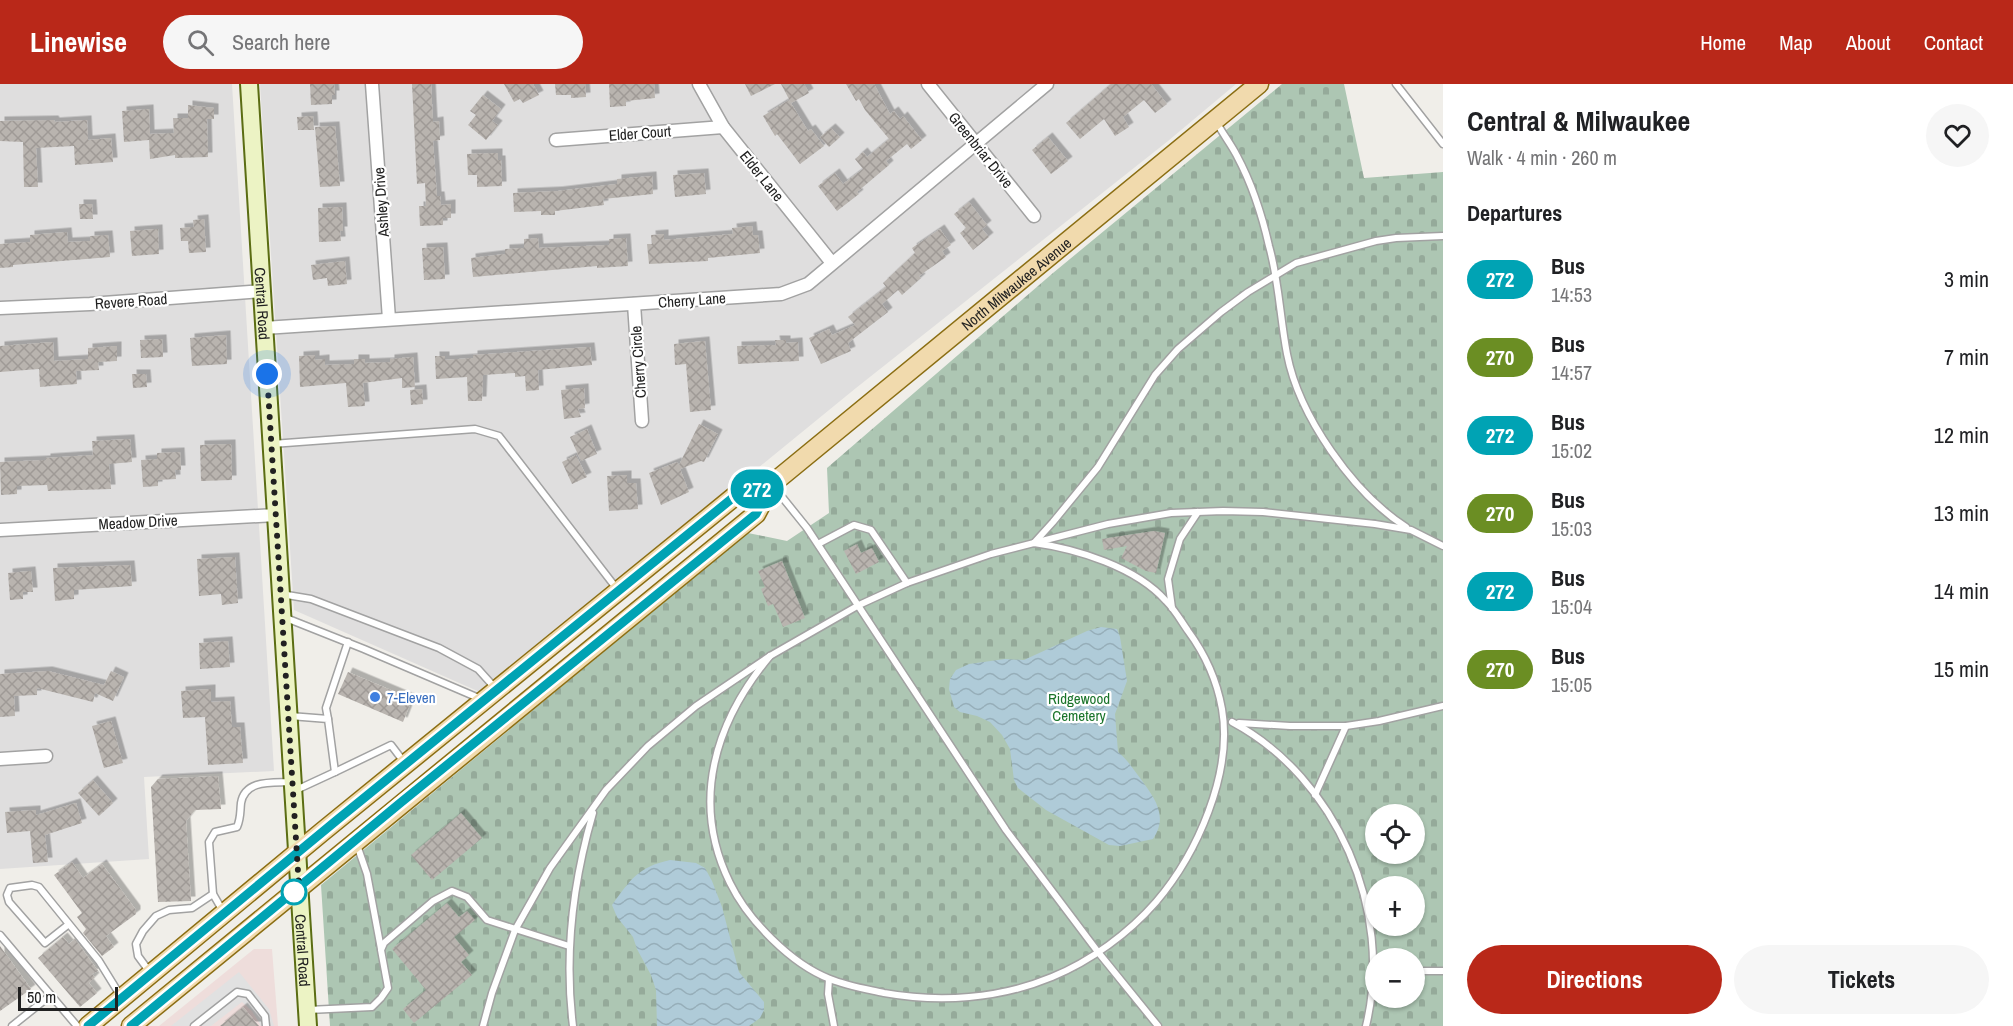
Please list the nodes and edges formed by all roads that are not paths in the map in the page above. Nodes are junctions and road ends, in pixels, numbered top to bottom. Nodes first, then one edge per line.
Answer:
1 (249, 84) edge
2 (372, 84) edge
3 (699, 84) edge
4 (928, 84) edge
5 (1047, 84) edge
6 (1259, 84) edge
7 (1396, 84) edge
8 (1215, 120) junction
9 (723, 127) junction
10 (556, 140) dead end
11 (1442, 140) edge
12 (975, 144) junction
13 (1034, 216) dead end
14 (1443, 236) edge
15 (832, 263) junction
16 (1275, 274) junction
17 (262, 291) junction
18 (634, 304) junction
19 (0, 308) edge
20 (389, 320) junction
21 (264, 328) junction
22 (642, 421) dead end
23 (271, 444) junction
24 (772, 484) junction
25 (1198, 512) junction
26 (276, 515) junction
27 (0, 530) edge
28 (1411, 530) junction
29 (1034, 543) junction
30 (818, 544) junction
31 (1443, 546) edge
32 (907, 583) junction
33 (618, 590) junction
34 (281, 594) junction
35 (859, 605) junction
36 (1172, 608) junction
37 (282, 617) junction
38 (348, 642) junction
39 (770, 656) junction
40 (490, 695) junction
41 (1443, 706) edge
42 (288, 716) junction
43 (328, 719) junction
44 (1223, 720) junction
45 (1232, 722) junction
46 (1346, 726) junction
47 (46, 756) dead end
48 (0, 759) edge
49 (405, 764) junction
50 (335, 772) junction
51 (293, 786) junction
52 (1315, 795) junction
53 (594, 808) junction
54 (354, 842) junction
55 (297, 853) junction
56 (299, 888) junction
57 (213, 894) junction
58 (224, 913) junction
59 (69, 924) junction
60 (515, 930) junction
61 (0, 935) edge
62 (569, 946) junction
63 (1372, 948) edge
64 (381, 950) junction
65 (1098, 952) junction
66 (1425, 971) edge
67 (1443, 971) edge
68 (151, 974) junction
69 (829, 979) junction
70 (51, 995) junction
71 (122, 998) junction
72 (1369, 1008) edge
73 (831, 1016) junction
74 (308, 1018) edge
75 (95, 1022) edge
76 (12, 1026) edge
77 (77, 1026) edge
78 (131, 1026) edge
79 (194, 1026) edge
80 (266, 1026) edge
81 (483, 1026) edge
82 (573, 1026) edge
83 (829, 1026) edge
84 (834, 1026) edge
85 (1158, 1026) edge
86 (1366, 1026) edge

1 - 17 main road, Central Road
2 - 20 street, Ashley Drive
3 - 9 street, Elder Lane
4 - 12 street, Greenbriar Drive
5 - 12 street, Cherry Lane
6 - 8 main road, North Milwaukee Avenue
7 - 11 lane
8 - 16 lane
8 - 24 main road, North Milwaukee Avenue
9 - 10 street, Elder Court
9 - 15 street, Elder Lane
12 - 13 street, Greenbriar Drive
12 - 15 street, Cherry Lane
14 - 16 lane
15 - 18 street, Cherry Lane
16 - 28 lane
16 - 29 lane
17 - 19 street, Revere Road
17 - 21 main road, Central Road
18 - 20 street, Cherry Lane
18 - 22 street, Cherry Circle
20 - 21 street, Cherry Lane
21 - 23 main road, Central Road
23 - 26 main road, Central Road
23 - 33 lane
24 - 30 lane
24 - 33 main road
24 - 54 main road
25 - 28 lane
25 - 29 lane
25 - 36 lane
26 - 27 street, Meadow Drive
26 - 34 main road, Central Road
28 - 31 lane
29 - 32 lane
29 - 36 lane
30 - 32 lane
30 - 35 lane
32 - 35 lane
33 - 40 main road
34 - 37 main road, Central Road
34 - 40 lane
35 - 39 lane
35 - 65 lane
36 - 44 lane
37 - 38 lane
37 - 42 main road, Central Road
38 - 40 lane
38 - 43 lane
39 - 53 lane
39 - 69 lane
40 - 49 main road
41 - 46 lane
42 - 43 lane
42 - 51 main road, Central Road
43 - 50 lane
44 - 45 lane
44 - 65 lane
45 - 46 lane
45 - 52 lane
46 - 52 lane
47 - 48 street
49 - 50 lane
49 - 55 main road
50 - 51 lane
51 - 55 main road, Central Road
51 - 57 lane
52 - 63 lane
53 - 60 lane
53 - 62 lane
54 - 56 main road
54 - 64 lane
55 - 56 main road, Central Road
55 - 58 main road
56 - 74 main road, Central Road
56 - 78 main road
57 - 58 lane
57 - 68 lane
58 - 68 main road
59 - 59 lane
59 - 71 lane
60 - 62 lane
60 - 64 lane
60 - 81 lane
61 - 70 lane
62 - 82 lane
64 - 74 lane
65 - 69 lane
65 - 85 lane
66 - 67 lane
68 - 71 main road
69 - 73 lane
70 - 76 lane
70 - 77 lane
71 - 75 main road
72 - 86 lane
73 - 83 lane
73 - 84 lane
79 - 80 lane

